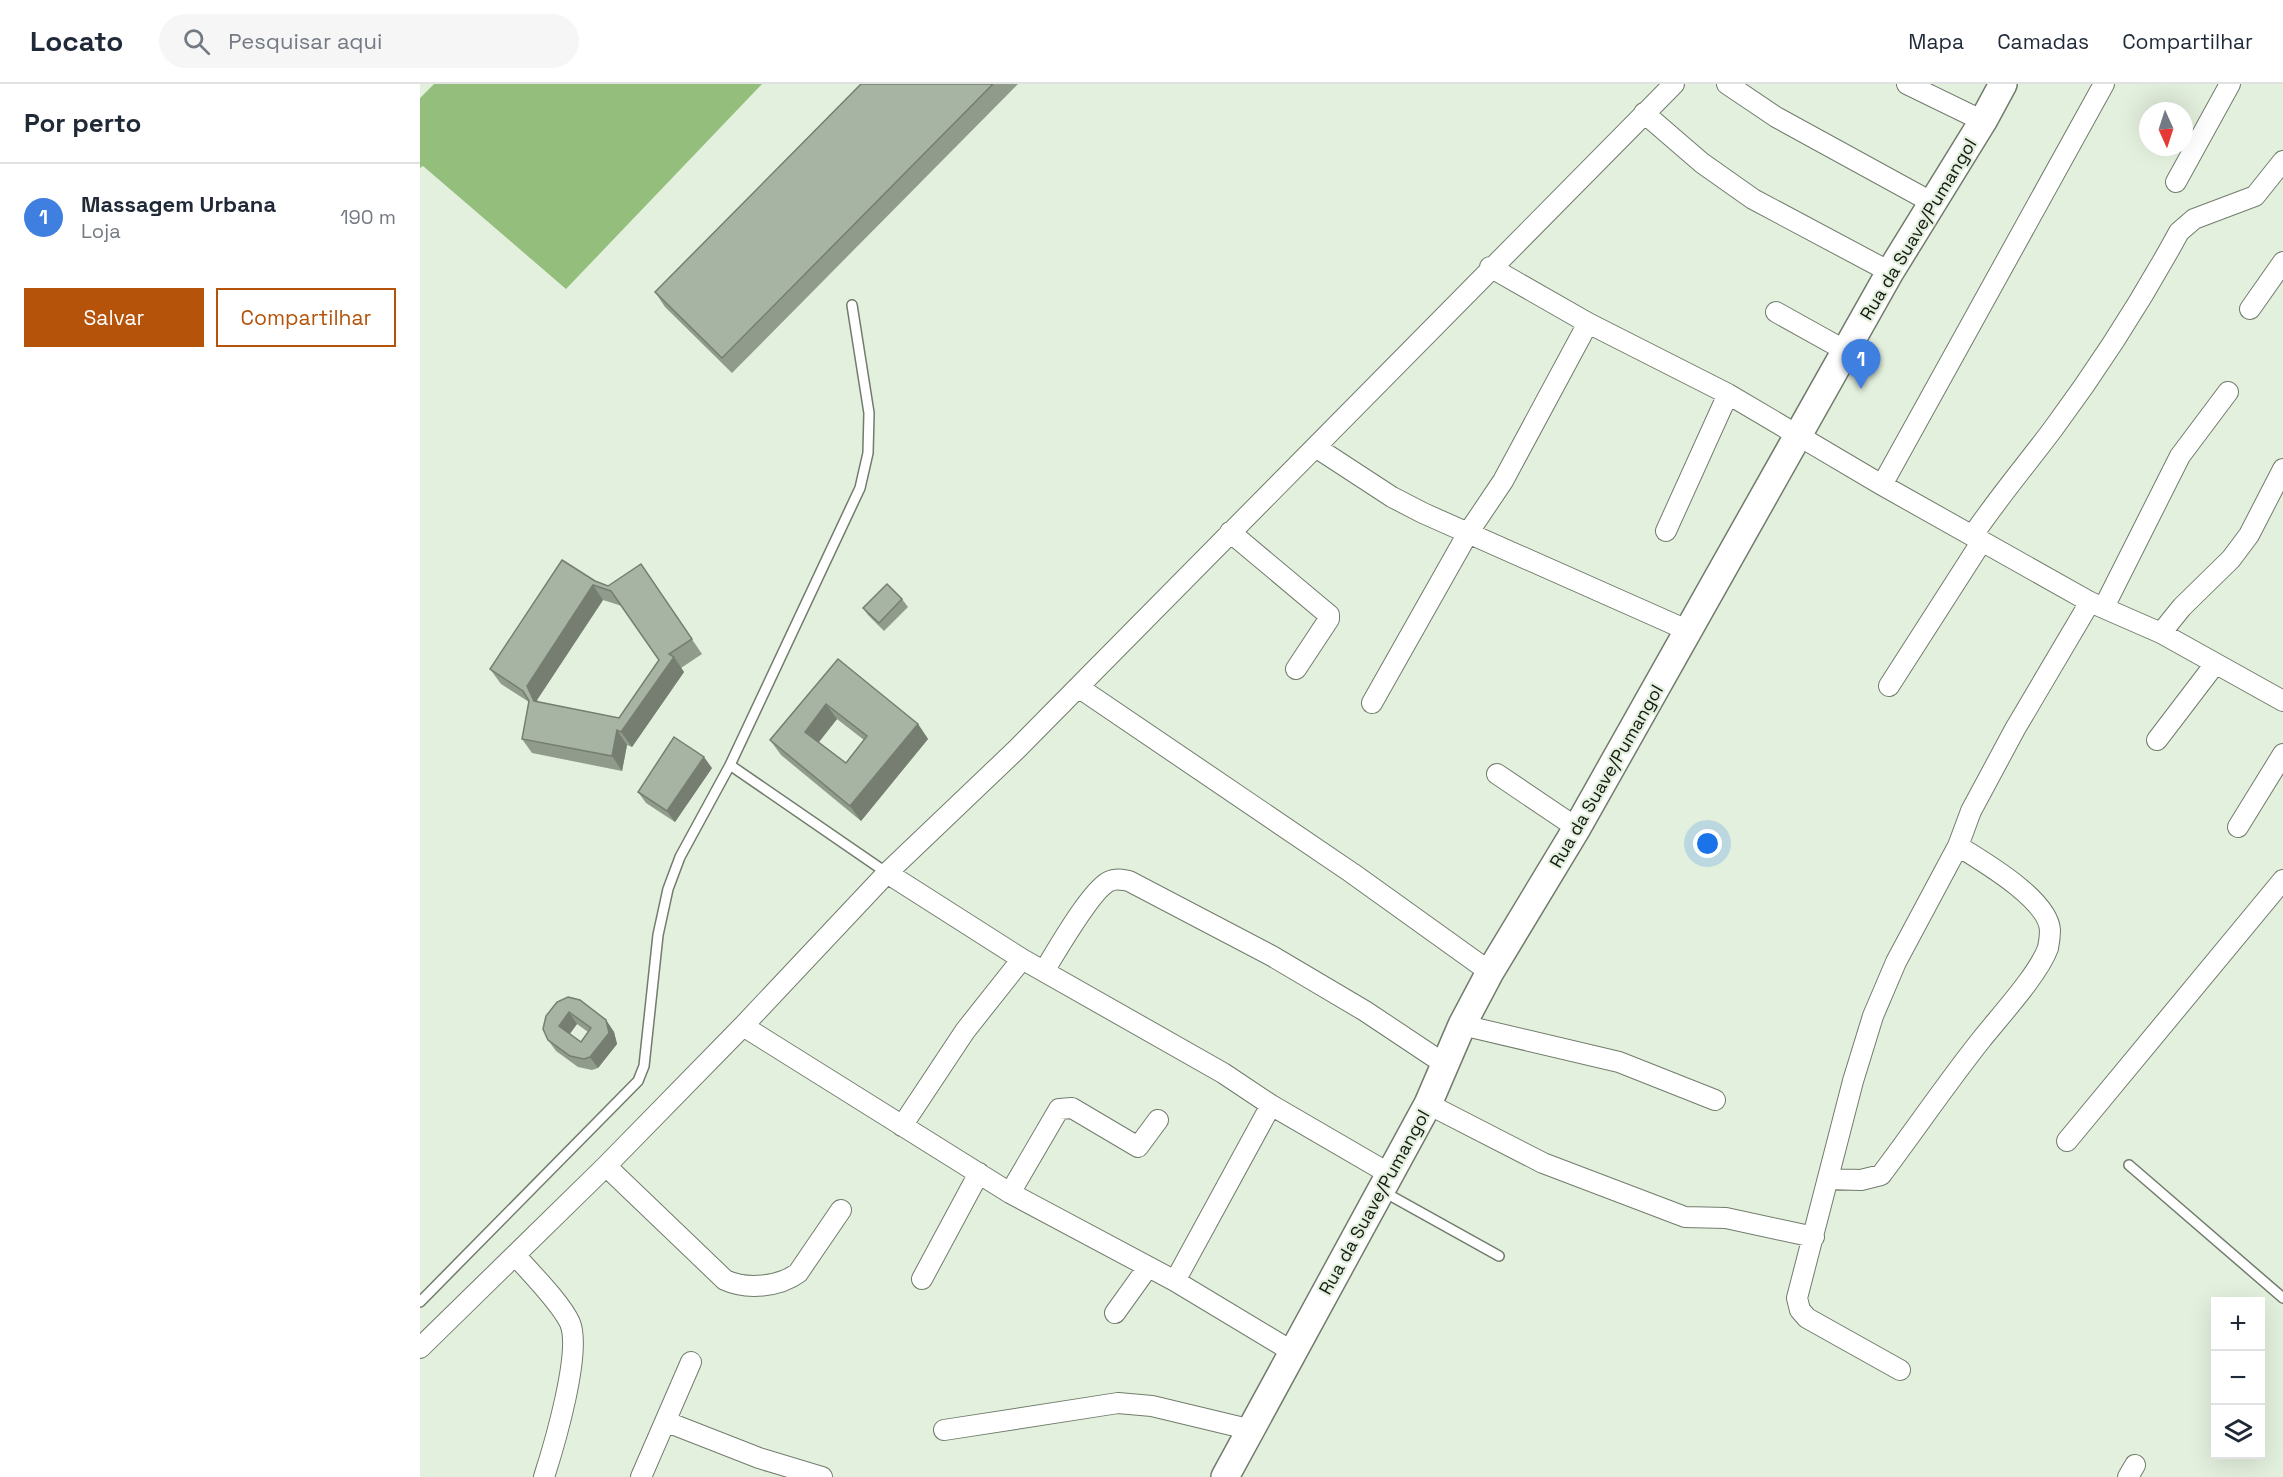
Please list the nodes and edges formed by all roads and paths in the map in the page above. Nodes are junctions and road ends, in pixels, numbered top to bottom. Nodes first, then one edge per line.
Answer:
1 (1674, 84) edge
2 (1726, 84) edge
3 (1907, 84) edge
4 (2003, 84) edge
5 (2104, 84) edge
6 (2230, 84) edge
7 (1644, 113) junction
8 (1983, 121) junction
9 (2283, 161) edge
10 (2176, 182) dead end
11 (1933, 203) junction
12 (2283, 262) edge
13 (1490, 267) junction
14 (1890, 272) junction
15 (852, 305) dead end
16 (2250, 309) dead end
17 (1776, 312) dead end
18 (1588, 323) junction
19 (1846, 351) junction
20 (2228, 392) dead end
21 (1728, 394) junction
22 (1798, 434) junction
23 (1317, 447) junction
24 (2283, 469) edge
25 (1882, 485) junction
26 (1666, 531) dead end
27 (1230, 532) junction
28 (1468, 533) junction
29 (1977, 538) junction
30 (2097, 604) junction
31 (1689, 631) junction
32 (2161, 633) junction
33 (2215, 664) junction
34 (1296, 669) dead end
35 (1889, 686) dead end
36 (1078, 687) junction
37 (2283, 701) edge
38 (1372, 703) dead end
39 (2157, 740) dead end
40 (2283, 754) edge
41 (730, 765) junction
42 (1497, 774) dead end
43 (2238, 827) dead end
44 (1577, 828) junction
45 (1958, 846) junction
46 (887, 873) junction
47 (2283, 880) edge
48 (1022, 959) junction
49 (1044, 971) junction
50 (1490, 972) junction
51 (1462, 1025) junction
52 (743, 1026) junction
53 (1446, 1065) junction
54 (1715, 1100) dead end
55 (1428, 1104) junction
56 (1271, 1105) junction
57 (1158, 1120) dead end
58 (902, 1126) junction
59 (2067, 1141) dead end
60 (2129, 1165) dead end
61 (606, 1166) junction
62 (979, 1173) junction
63 (1828, 1179) junction
64 (1383, 1182) junction
65 (1010, 1193) junction
66 (841, 1210) dead end
67 (1814, 1237) junction
68 (515, 1255) junction
69 (1499, 1256) dead end
70 (1148, 1267) junction
71 (922, 1279) dead end
72 (1175, 1281) junction
73 (2283, 1298) edge
74 (420, 1302) edge
75 (1115, 1313) dead end
76 (420, 1348) edge
77 (1293, 1352) junction
78 (691, 1362) dead end
79 (1900, 1371) dead end
80 (667, 1422) junction
81 (944, 1430) dead end
82 (1252, 1430) junction
83 (544, 1477) edge
84 (641, 1477) edge
85 (822, 1477) edge
86 (1225, 1477) edge

1 - 7 street
2 - 11 street
3 - 8 street
4 - 8 street, Rua da Suave/Pumangol
5 - 25 street
6 - 10 street
7 - 13 street
7 - 14 street
8 - 11 street, Rua da Suave/Pumangol
9 - 29 street
11 - 14 street, Rua da Suave/Pumangol
12 - 16 street
13 - 18 street
13 - 23 street
14 - 19 street, Rua da Suave/Pumangol
15 - 41 lane
17 - 19 street
18 - 21 street
18 - 28 street
19 - 22 street, Rua da Suave/Pumangol
20 - 30 street
21 - 22 street
21 - 26 street
22 - 25 street
22 - 31 street, Rua da Suave/Pumangol
23 - 27 street
23 - 28 street
24 - 32 street
25 - 29 street
27 - 34 street
27 - 36 street
28 - 31 street
28 - 38 street
29 - 30 street
29 - 35 street
30 - 32 street
30 - 45 street
31 - 44 street, Rua da Suave/Pumangol
32 - 33 street
33 - 37 street
33 - 39 street
36 - 46 street
36 - 50 street
40 - 43 street
41 - 46 lane
41 - 74 lane
42 - 44 street
44 - 50 street, Rua da Suave/Pumangol
45 - 63 street
45 - 63 street
46 - 48 street
46 - 52 street
47 - 59 street
48 - 49 street
48 - 58 street
49 - 53 street
49 - 56 street
50 - 51 street, Rua da Suave/Pumangol
51 - 53 street, Rua da Suave/Pumangol
51 - 54 street
52 - 58 street
52 - 61 street
53 - 55 street, Rua da Suave/Pumangol
55 - 64 street, Rua da Suave/Pumangol
55 - 67 street
56 - 64 street
56 - 72 street
57 - 65 street
58 - 62 street
60 - 73 lane
61 - 66 street
61 - 68 street
62 - 65 street
62 - 71 street
63 - 67 street
64 - 69 lane
64 - 77 street, Rua da Suave/Pumangol
65 - 70 street
67 - 79 street
68 - 76 street
68 - 83 street
70 - 72 street
70 - 75 street
72 - 77 street
77 - 82 street, Rua da Suave/Pumangol
78 - 80 street
80 - 84 street
80 - 85 street
81 - 82 street
82 - 86 street, Rua da Suave/Pumangol

